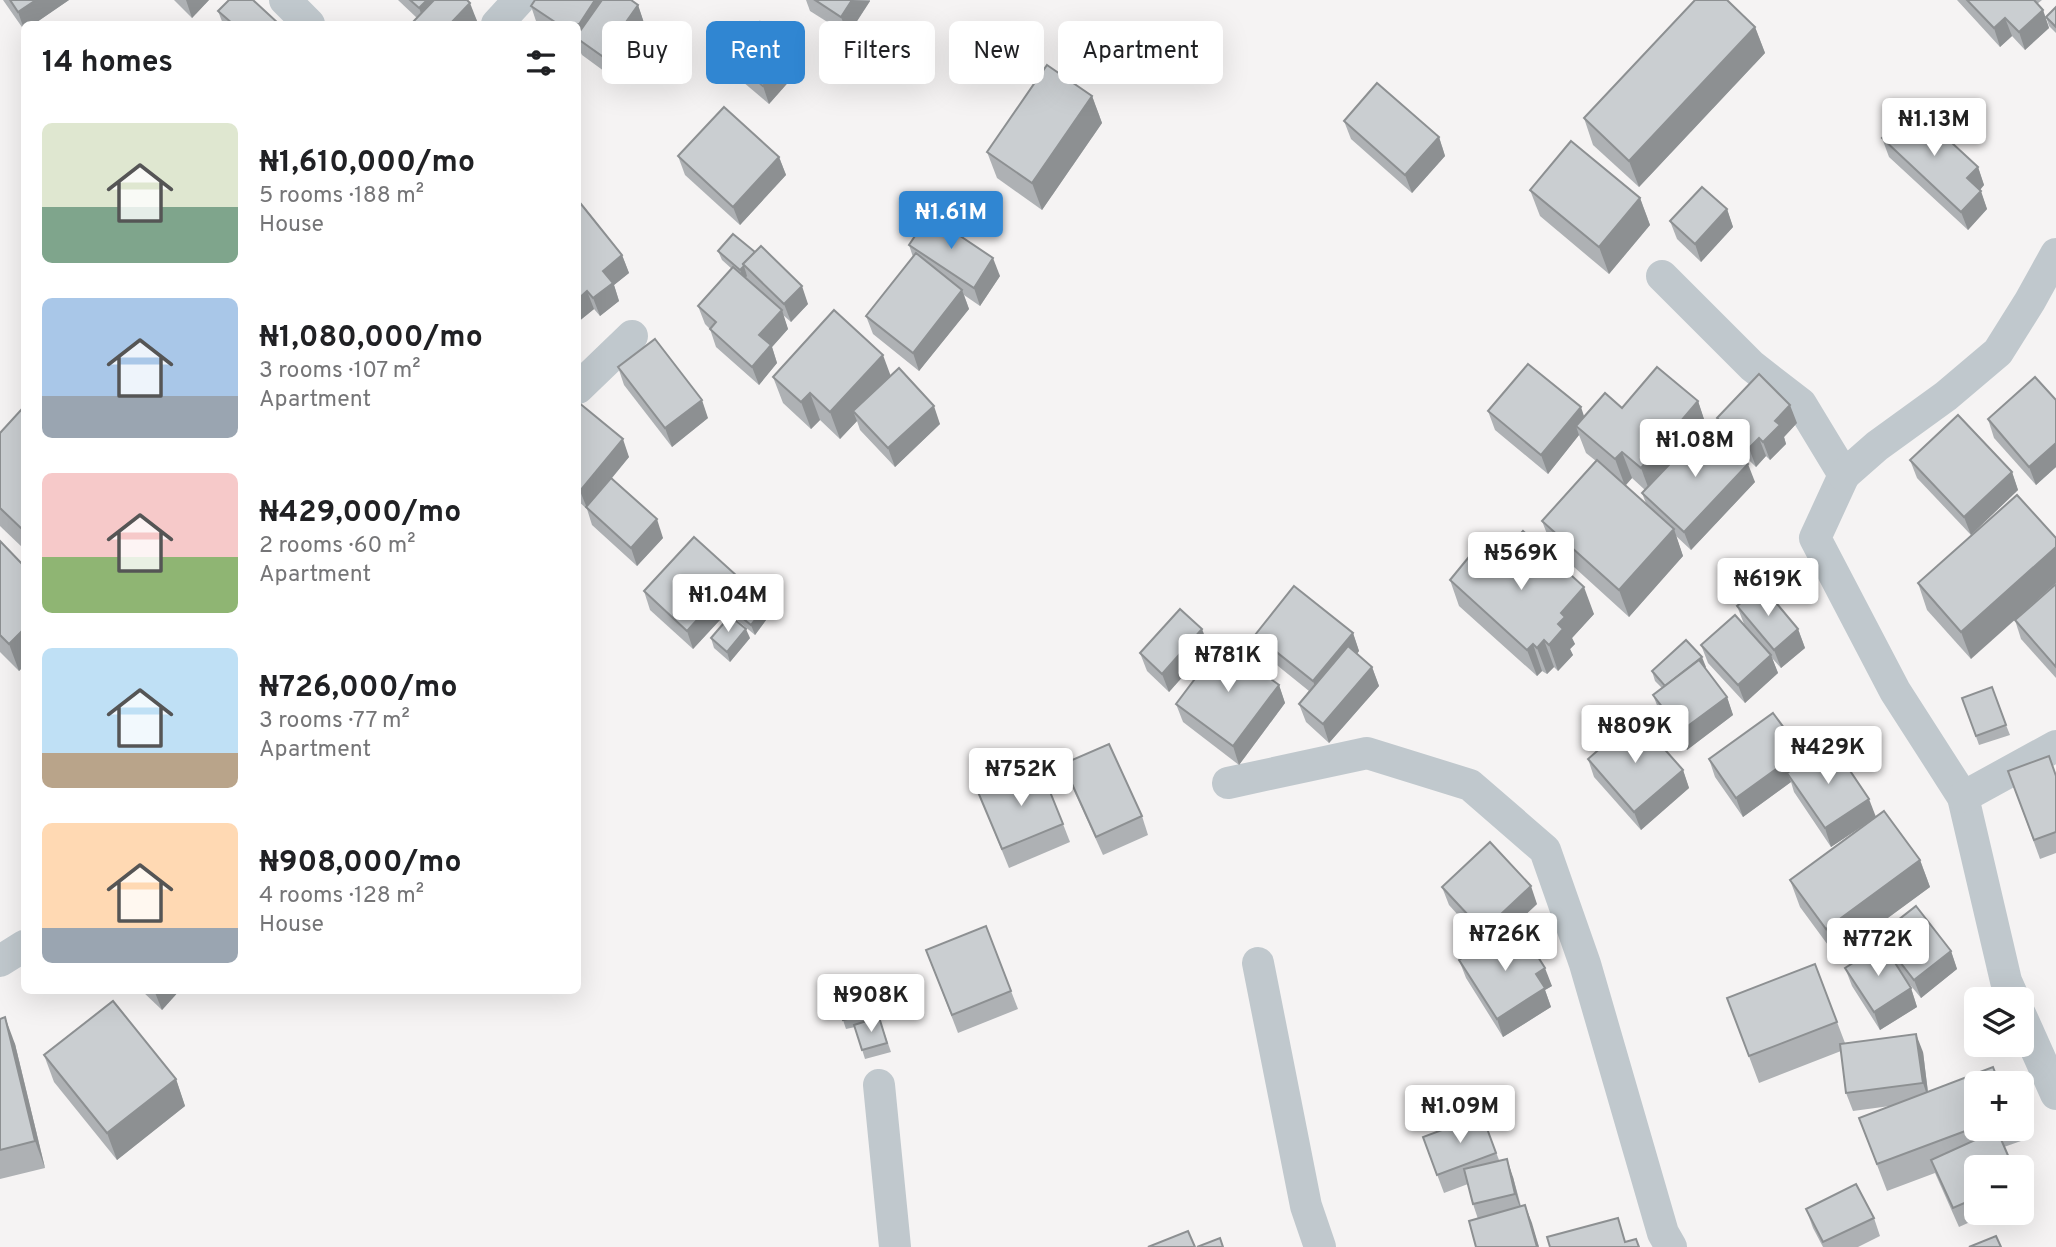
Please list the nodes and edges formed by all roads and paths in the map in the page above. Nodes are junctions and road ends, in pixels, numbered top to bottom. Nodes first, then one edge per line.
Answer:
1 (285, 0) edge
2 (519, 0) edge
3 (306, 21) edge
4 (500, 21) edge
5 (2056, 254) edge
6 (1661, 276) dead end
7 (632, 336) dead end
8 (581, 385) edge
9 (1844, 475) junction
10 (2056, 746) edge
11 (1228, 783) dead end
12 (1963, 797) junction
13 (21, 949) edge
14 (0, 961) edge
15 (1258, 963) dead end
16 (2009, 987) edge
17 (2034, 1045) edge
18 (878, 1085) dead end
19 (2056, 1094) edge
20 (895, 1247) edge
21 (1320, 1247) edge
22 (1671, 1247) edge

1 - 3 street
2 - 4 street
5 - 9 street
6 - 9 street
7 - 8 street
9 - 12 street
10 - 12 street
11 - 22 street
12 - 16 street
13 - 14 street
15 - 21 street
17 - 19 street
18 - 20 street

